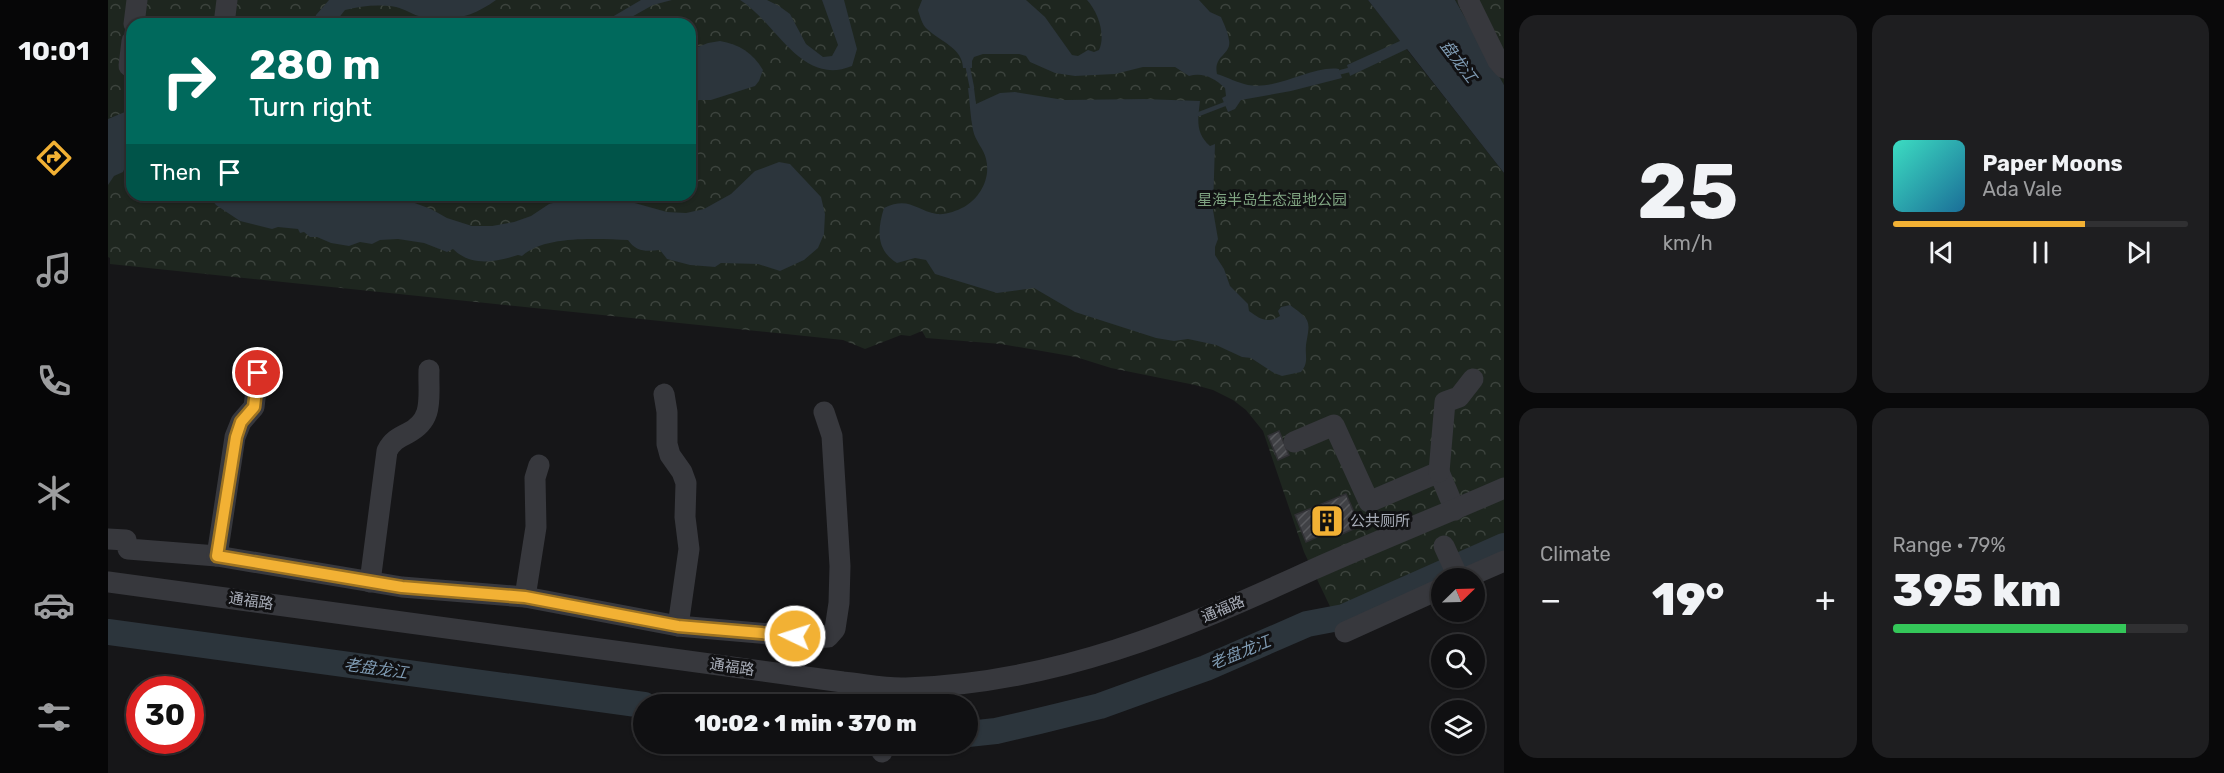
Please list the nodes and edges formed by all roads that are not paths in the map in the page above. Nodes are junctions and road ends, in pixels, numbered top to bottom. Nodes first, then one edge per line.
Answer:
1 (137, 0) edge
2 (227, 0) edge
3 (1468, 0) edge
4 (135, 18) edge
5 (225, 18) edge
6 (1504, 68) edge
7 (429, 370) dead end
8 (258, 373) dead end
9 (1473, 379) dead end
10 (664, 394) dead end
11 (824, 412) dead end
12 (1294, 442) dead end
13 (538, 465) dead end
14 (1439, 472) junction
15 (1504, 488) edge
16 (1455, 510) junction
17 (108, 539) edge
18 (1444, 546) dead end
19 (128, 549) junction
20 (217, 556) junction
21 (1504, 561) edge
22 (1455, 568) edge
23 (1485, 569) edge
24 (370, 582) junction
25 (116, 583) edge
26 (1431, 593) edge
27 (525, 597) junction
28 (678, 626) junction
29 (1345, 632) dead end
30 (868, 694) edge
31 (879, 694) edge

1 - 4 street
2 - 5 street
3 - 6 street
7 - 24 street
8 - 20 street
9 - 14 street
10 - 28 street
11 - 28 street
12 - 14 street
13 - 27 street
14 - 16 street
15 - 16 street, 通福路
16 - 31 street, 通福路
17 - 19 street
18 - 22 street
19 - 20 street
19 - 25 street
20 - 24 street
21 - 23 street
24 - 27 street
25 - 30 street, 通福路
26 - 29 street
27 - 28 street

